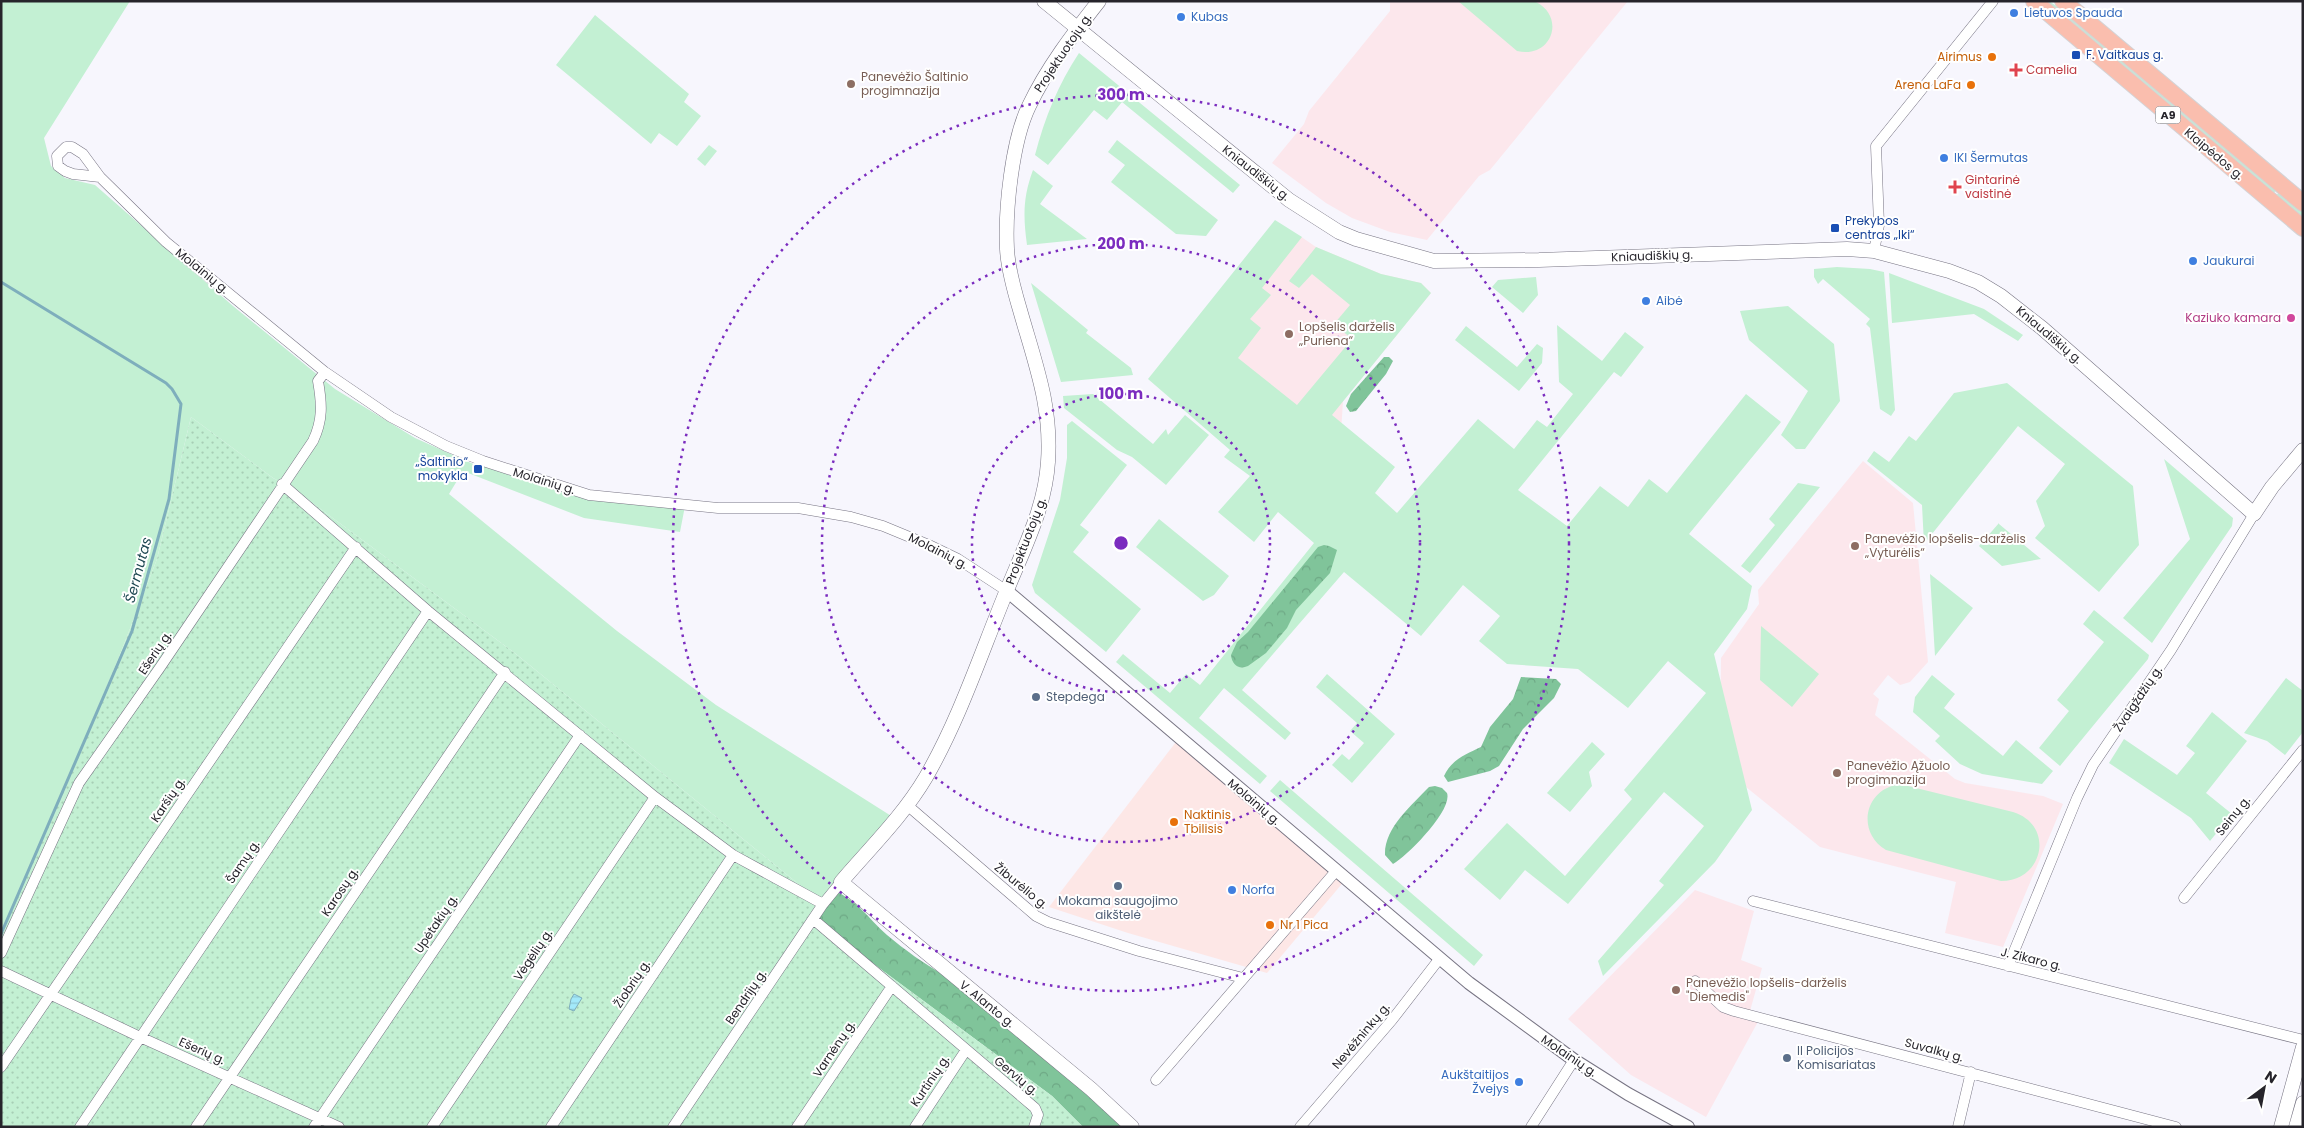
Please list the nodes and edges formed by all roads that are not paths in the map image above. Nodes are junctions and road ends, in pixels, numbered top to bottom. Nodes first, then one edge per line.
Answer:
1 (1044, 1) edge
2 (1099, 1) edge
3 (1993, 1) edge
4 (2034, 1) edge
5 (2062, 1) edge
6 (1078, 29) junction
7 (100, 178) dead end
8 (2303, 203) edge
9 (2303, 228) edge
10 (1874, 251) junction
11 (326, 372) junction
12 (2303, 450) edge
13 (282, 484) junction
14 (2254, 514) junction
15 (356, 547) junction
16 (1007, 591) junction
17 (428, 611) junction
18 (505, 672) junction
19 (580, 736) junction
20 (2303, 750) edge
21 (655, 797) junction
22 (907, 805) junction
23 (733, 855) junction
24 (1336, 871) junction
25 (840, 882) junction
26 (2184, 898) dead end
27 (1753, 900) dead end
28 (823, 904) junction
29 (813, 919) junction
30 (1, 953) edge
31 (1440, 958) junction
32 (2008, 966) junction
33 (1, 971) edge
34 (1243, 978) junction
35 (1695, 981) dead end
36 (892, 986) junction
37 (50, 994) junction
38 (140, 1037) junction
39 (2303, 1040) edge
40 (2303, 1047) edge
41 (966, 1050) junction
42 (1574, 1060) junction
43 (1, 1067) edge
44 (1971, 1072) junction
45 (229, 1077) junction
46 (1156, 1080) dead end
47 (2303, 1103) edge
48 (317, 1122) edge
49 (80, 1127) edge
50 (196, 1127) edge
51 (339, 1127) edge
52 (432, 1127) edge
53 (551, 1127) edge
54 (673, 1127) edge
55 (797, 1127) edge
56 (915, 1127) edge
57 (1034, 1127) edge
58 (1132, 1127) edge
59 (1300, 1127) edge
60 (1531, 1127) edge
61 (1688, 1127) edge
62 (1958, 1127) edge
63 (2176, 1127) edge
64 (2281, 1127) edge
65 (2296, 1127) edge

1 - 6 main road, Kniaudiškių g.
2 - 6 main road, Projektuotojų g.
3 - 10 street
4 - 9 highway, Klaipėdos g. / A9
5 - 8 highway, Klaipėdos g. / A9
6 - 10 main road, Kniaudiškių g.
6 - 16 main road, Projektuotojų g.
7 - 11 street, Molainių g.
10 - 14 main road, Kniaudiškių g.
11 - 13 street, Ešerių g.
11 - 16 street, Molainių g.
12 - 14 main road, Žvaigždžių g.
13 - 15 street
13 - 30 street, Ešerių g.
14 - 32 street, Žvaigždžių g.
15 - 17 street
15 - 37 street, Karšių g.
16 - 22 main road, Projektuotojų g.
16 - 24 street, Molainių g.
17 - 18 street
17 - 38 street, Šamų g.
18 - 19 street
18 - 45 street, Karosų g.
19 - 21 street
19 - 48 street, Upėtakių g.
20 - 26 street, Seinų g.
21 - 23 street
21 - 52 street, Vėgėlių g.
22 - 25 main road, Projektuotojų g.
22 - 34 street, Žiburėlio g.
23 - 28 street
23 - 53 street, Žiobrių g.
24 - 31 street, Molainių g.
24 - 34 street
25 - 28 street, Bendrijų g.
25 - 58 main road, V. Alanto g.
27 - 32 street, J. Zikaro g.
28 - 29 street, Bendrijų g.
29 - 36 street, Gervių g.
29 - 54 street, Bendrijų g.
31 - 42 street, Molainių g.
31 - 59 street, Nevėžninkų g.
32 - 39 street, J. Zikaro g.
33 - 37 street, Ešerių g.
34 - 46 street
35 - 44 street, Suvalkų g.
36 - 41 street, Gervių g.
36 - 55 street, Varnėnų g.
37 - 38 street, Ešerių g.
37 - 43 street, Karšių g.
38 - 45 street, Ešerių g.
38 - 49 street, Šamų g.
40 - 64 main road
41 - 56 street, Kurtinių g.
41 - 57 street, Gervių g.
42 - 60 street
42 - 61 street, Molainių g.
44 - 62 street
44 - 63 street, Suvalkų g.
45 - 48 street, Ešerių g.
45 - 50 street, Karosų g.
47 - 65 main road
48 - 51 street, Ešerių g.

